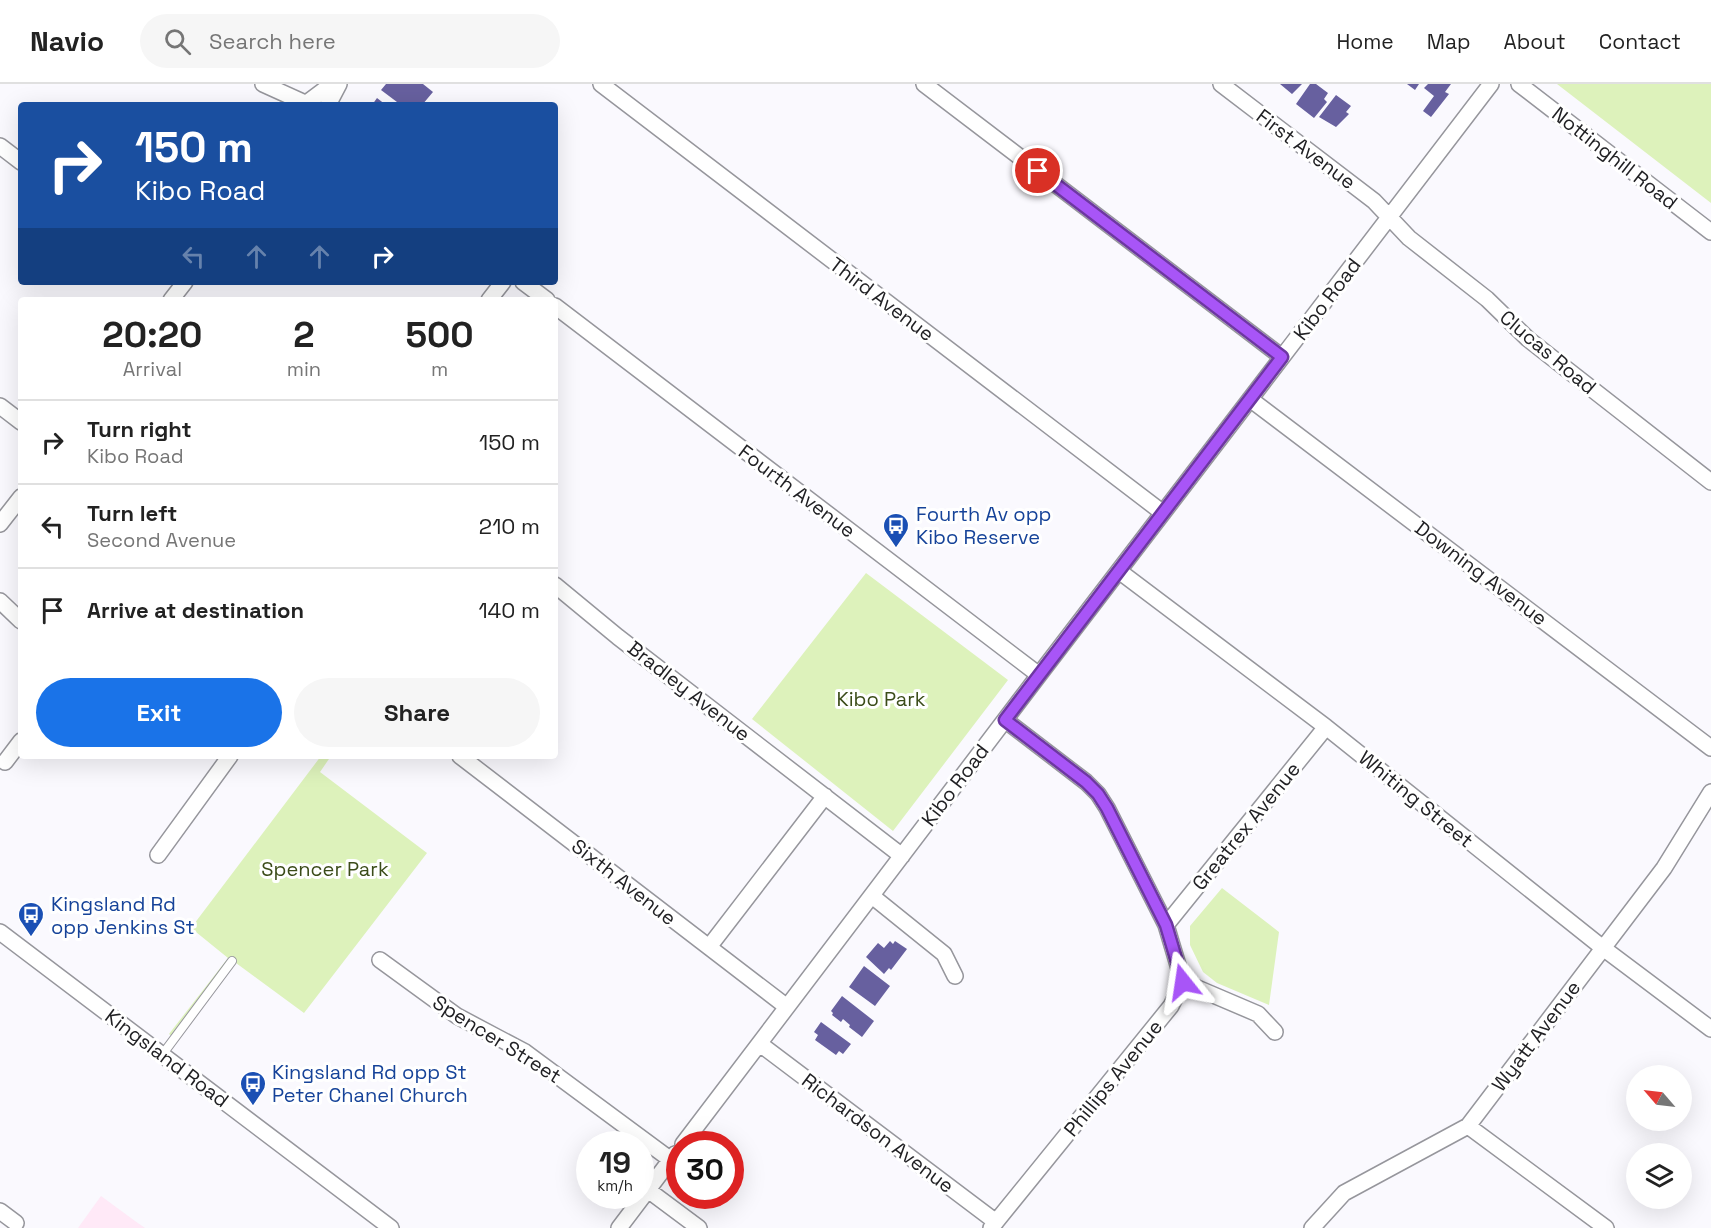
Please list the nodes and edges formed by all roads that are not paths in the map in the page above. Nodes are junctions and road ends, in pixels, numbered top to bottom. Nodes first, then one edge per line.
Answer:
1 (332, 84) edge
2 (339, 84) edge
3 (601, 84) edge
4 (924, 84) edge
5 (1221, 84) edge
6 (1491, 84) edge
7 (1519, 84) edge
8 (266, 86) edge
9 (279, 102) edge
10 (303, 102) edge
11 (310, 102) edge
12 (330, 102) edge
13 (0, 146) edge
14 (18, 160) edge
15 (1388, 217) junction
16 (1711, 232) edge
17 (501, 285) edge
18 (527, 285) edge
19 (491, 297) edge
20 (543, 297) edge
21 (558, 308) edge
22 (1282, 357) junction
23 (1250, 399) junction
24 (0, 406) edge
25 (18, 420) edge
26 (1711, 482) edge
27 (18, 501) edge
28 (1163, 513) junction
29 (0, 524) edge
30 (1119, 571) junction
31 (558, 587) edge
32 (0, 601) edge
33 (18, 618) edge
34 (1039, 675) junction
35 (1005, 720) junction
36 (1326, 727) junction
37 (18, 745) edge
38 (1711, 748) edge
39 (226, 759) edge
40 (464, 759) edge
41 (5, 762) dead end
42 (1711, 792) edge
43 (825, 796) junction
44 (158, 855) dead end
45 (902, 856) junction
46 (872, 896) junction
47 (1166, 925) junction
48 (0, 932) edge
49 (709, 947) junction
50 (1604, 948) junction
51 (380, 960) dead end
52 (232, 961) dead end
53 (955, 976) dead end
54 (1183, 982) junction
55 (787, 1007) junction
56 (1711, 1029) edge
57 (1275, 1032) dead end
58 (760, 1044) junction
59 (162, 1055) junction
60 (1468, 1126) junction
61 (693, 1131) edge
62 (666, 1149) edge
63 (666, 1167) edge
64 (654, 1182) edge
65 (654, 1194) edge
66 (634, 1209) edge
67 (0, 1211) edge
68 (16, 1223) dead end
69 (994, 1225) edge
70 (1602, 1227) edge
71 (391, 1228) edge
72 (619, 1228) edge
73 (699, 1228) edge
74 (1312, 1228) edge

1 - 11 street
2 - 12 street
3 - 28 street, Third Avenue
4 - 22 street
5 - 15 street, First Avenue
6 - 15 street, Kibo Road
7 - 16 street, Nottinghill Road
8 - 9 street
8 - 10 street
13 - 14 street
15 - 22 street, Kibo Road
15 - 26 street, Clucas Road
17 - 19 street
18 - 20 street
21 - 34 street, Fourth Avenue
22 - 23 street, Kibo Road
23 - 28 street, Kibo Road
23 - 38 street, Downing Avenue
24 - 25 street
27 - 29 street
28 - 30 street, Kibo Road
30 - 34 street, Kibo Road
30 - 36 street, Whiting Street
31 - 43 street, Bradley Avenue
32 - 33 street
34 - 35 street, Kibo Road
35 - 45 street, Kibo Road
35 - 47 street
36 - 47 street, Greatrex Avenue
36 - 50 street, Whiting Street
37 - 41 street
39 - 44 street
40 - 49 street, Sixth Avenue
42 - 50 street, Wyatt Avenue
43 - 45 street, Bradley Avenue
43 - 49 street
45 - 46 street, Kibo Road
46 - 53 street
46 - 55 street, Kibo Road
47 - 54 street
48 - 59 street, Kingsland Road
49 - 55 street, Sixth Avenue
50 - 56 street, Whiting Street
50 - 60 street, Wyatt Avenue
51 - 62 street, Spencer Street
52 - 59 lane
54 - 57 street
54 - 69 street, Phillips Avenue
55 - 58 street, Kibo Road
58 - 61 street, Kibo Road
58 - 69 street, Richardson Avenue
59 - 71 street, Kingsland Road
60 - 70 street
60 - 74 street, Wyatt Avenue
63 - 64 street
65 - 73 street
66 - 72 street
67 - 68 street

